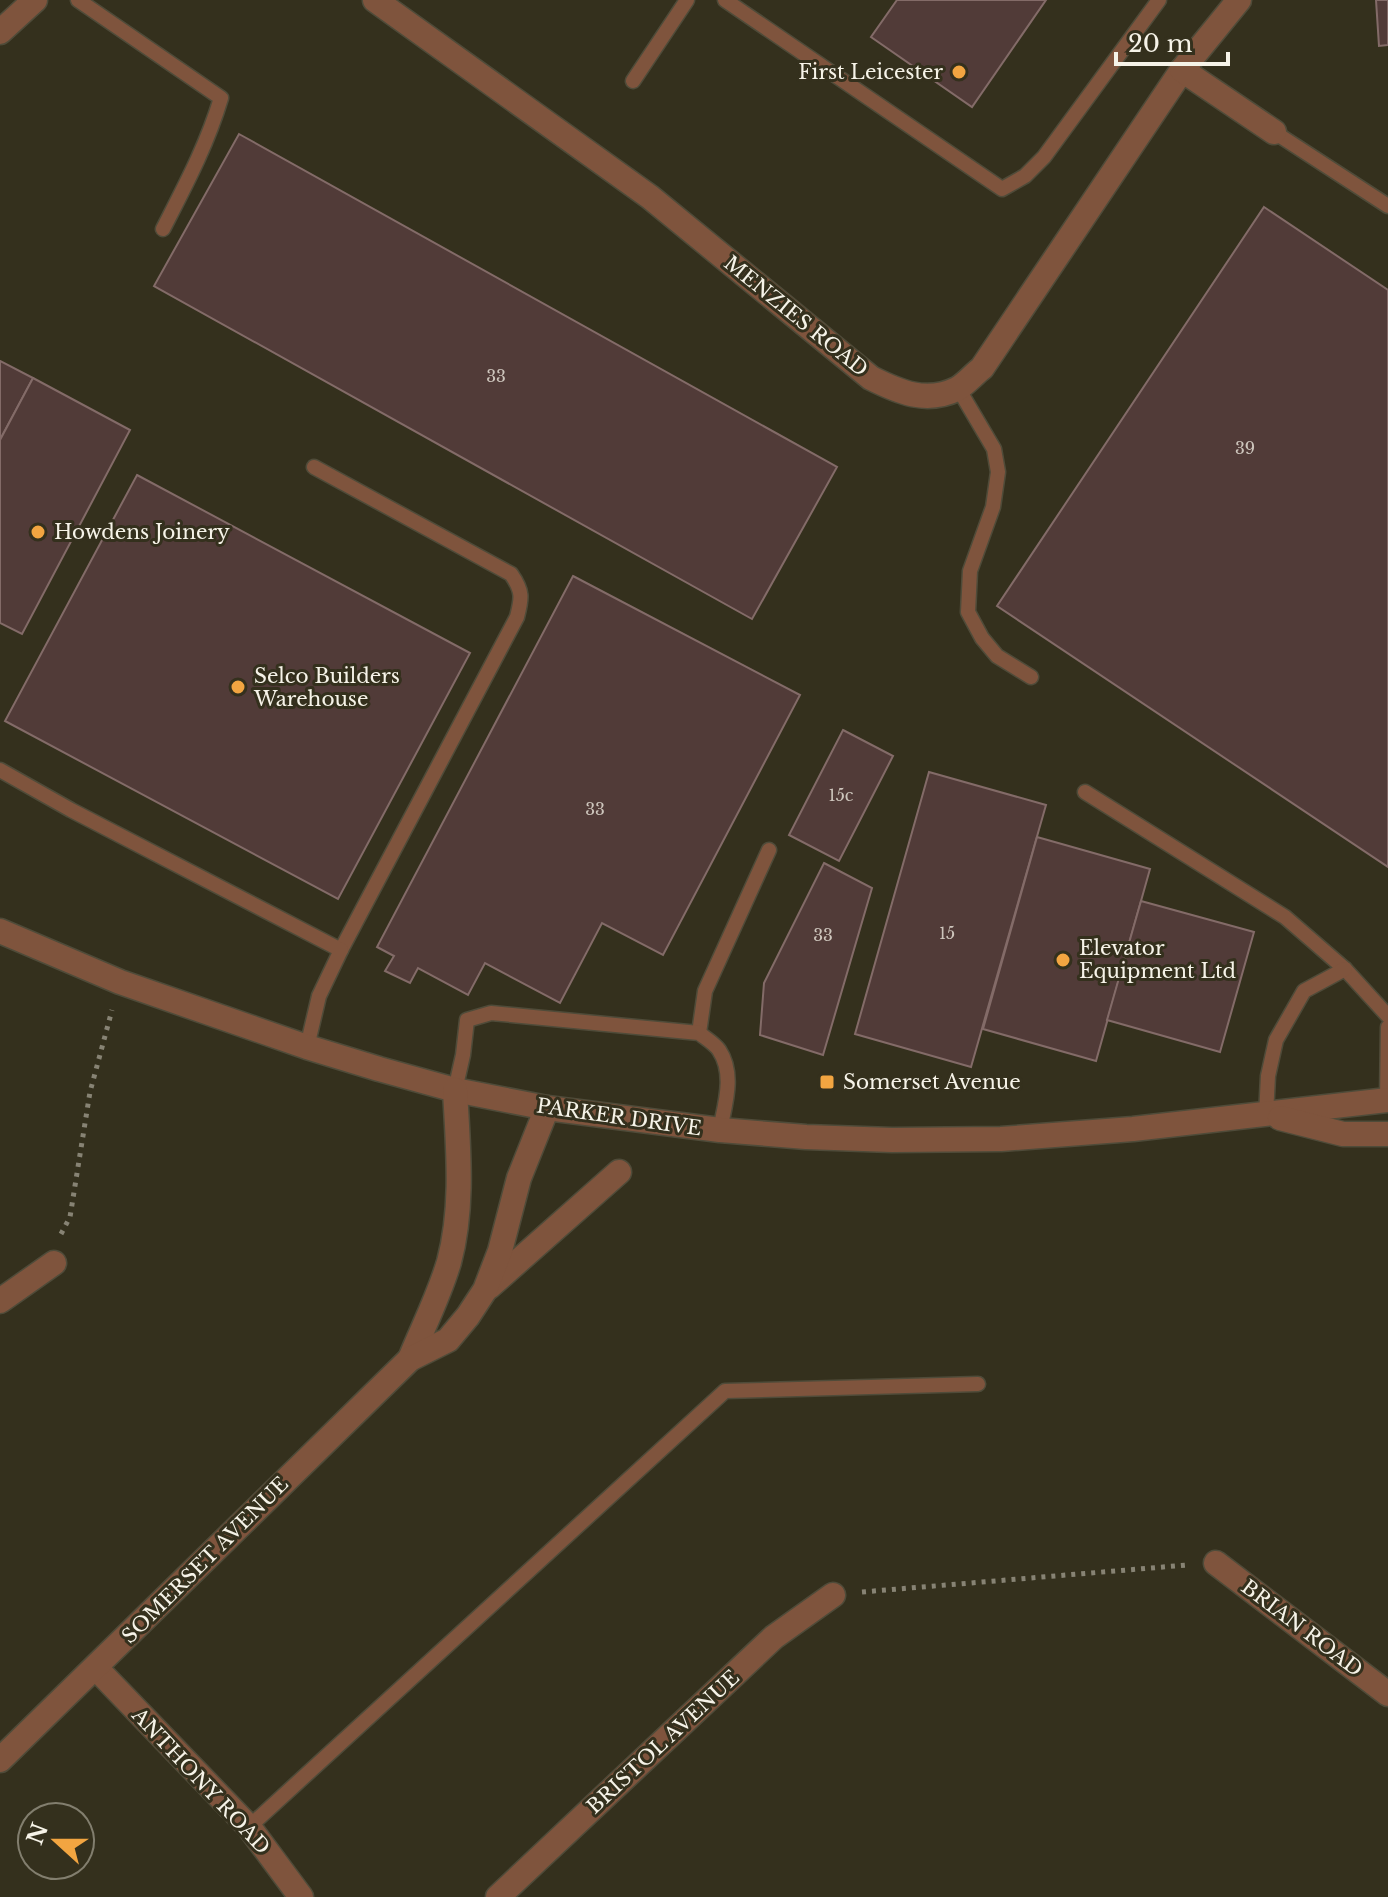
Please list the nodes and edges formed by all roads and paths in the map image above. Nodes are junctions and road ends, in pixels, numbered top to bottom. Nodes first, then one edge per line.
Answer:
1 (35, 0) edge
2 (78, 0) edge
3 (375, 0) edge
4 (687, 0) edge
5 (725, 0) edge
6 (1159, 0) edge
7 (1239, 0) edge
8 (0, 32) edge
9 (1182, 70) junction
10 (633, 81) dead end
11 (1274, 132) joint
12 (1388, 206) edge
13 (163, 229) dead end
14 (958, 388) junction
15 (314, 467) dead end
16 (1031, 677) dead end
17 (0, 770) edge
18 (1085, 792) dead end
19 (769, 850) dead end
20 (0, 931) edge
21 (341, 950) junction
22 (1345, 969) junction
23 (120, 982) junction
24 (1388, 1016) edge
25 (1388, 1027) edge
26 (699, 1033) junction
27 (307, 1047) junction
28 (455, 1090) junction
29 (1388, 1100) edge
30 (547, 1108) junction
31 (1266, 1115) junction
32 (720, 1130) junction
33 (1388, 1134) edge
34 (619, 1172) dead end
35 (54, 1263) joint
36 (485, 1290) junction
37 (0, 1301) edge
38 (410, 1359) junction
39 (978, 1384) dead end
40 (1216, 1563) joint
41 (833, 1595) joint
42 (96, 1668) junction
43 (1388, 1694) edge
44 (0, 1760) edge
45 (249, 1827) junction
46 (301, 1897) edge
47 (498, 1897) edge

1 - 8 street
2 - 13 lane
3 - 14 street, MENZIES ROAD
4 - 10 lane
5 - 6 lane
7 - 9 street
9 - 11 street
9 - 14 street
11 - 12 lane
14 - 16 lane
15 - 21 lane
17 - 21 lane
18 - 22 lane
19 - 26 lane
20 - 23 street, PARKER DRIVE
21 - 27 lane
22 - 24 lane
22 - 31 lane
23 - 27 street, PARKER DRIVE
23 - 35 path
25 - 29 lane
26 - 28 lane
26 - 32 lane
27 - 28 street, PARKER DRIVE
28 - 30 street, PARKER DRIVE
28 - 38 street, SOMERSET AVENUE
29 - 31 street, PARKER DRIVE
30 - 32 street, PARKER DRIVE
30 - 36 street, SOMERSET AVENUE
31 - 32 street, PARKER DRIVE
31 - 33 street, PARKER DRIVE
34 - 36 street, SOMERSET AVENUE
35 - 37 street
36 - 38 street, SOMERSET AVENUE
38 - 42 street, SOMERSET AVENUE
39 - 45 lane
40 - 41 path
40 - 43 street, BRIAN ROAD
41 - 47 street, BRISTOL AVENUE
42 - 44 street, SOMERSET AVENUE
42 - 45 street, ANTHONY ROAD
45 - 46 street, ANTHONY ROAD

